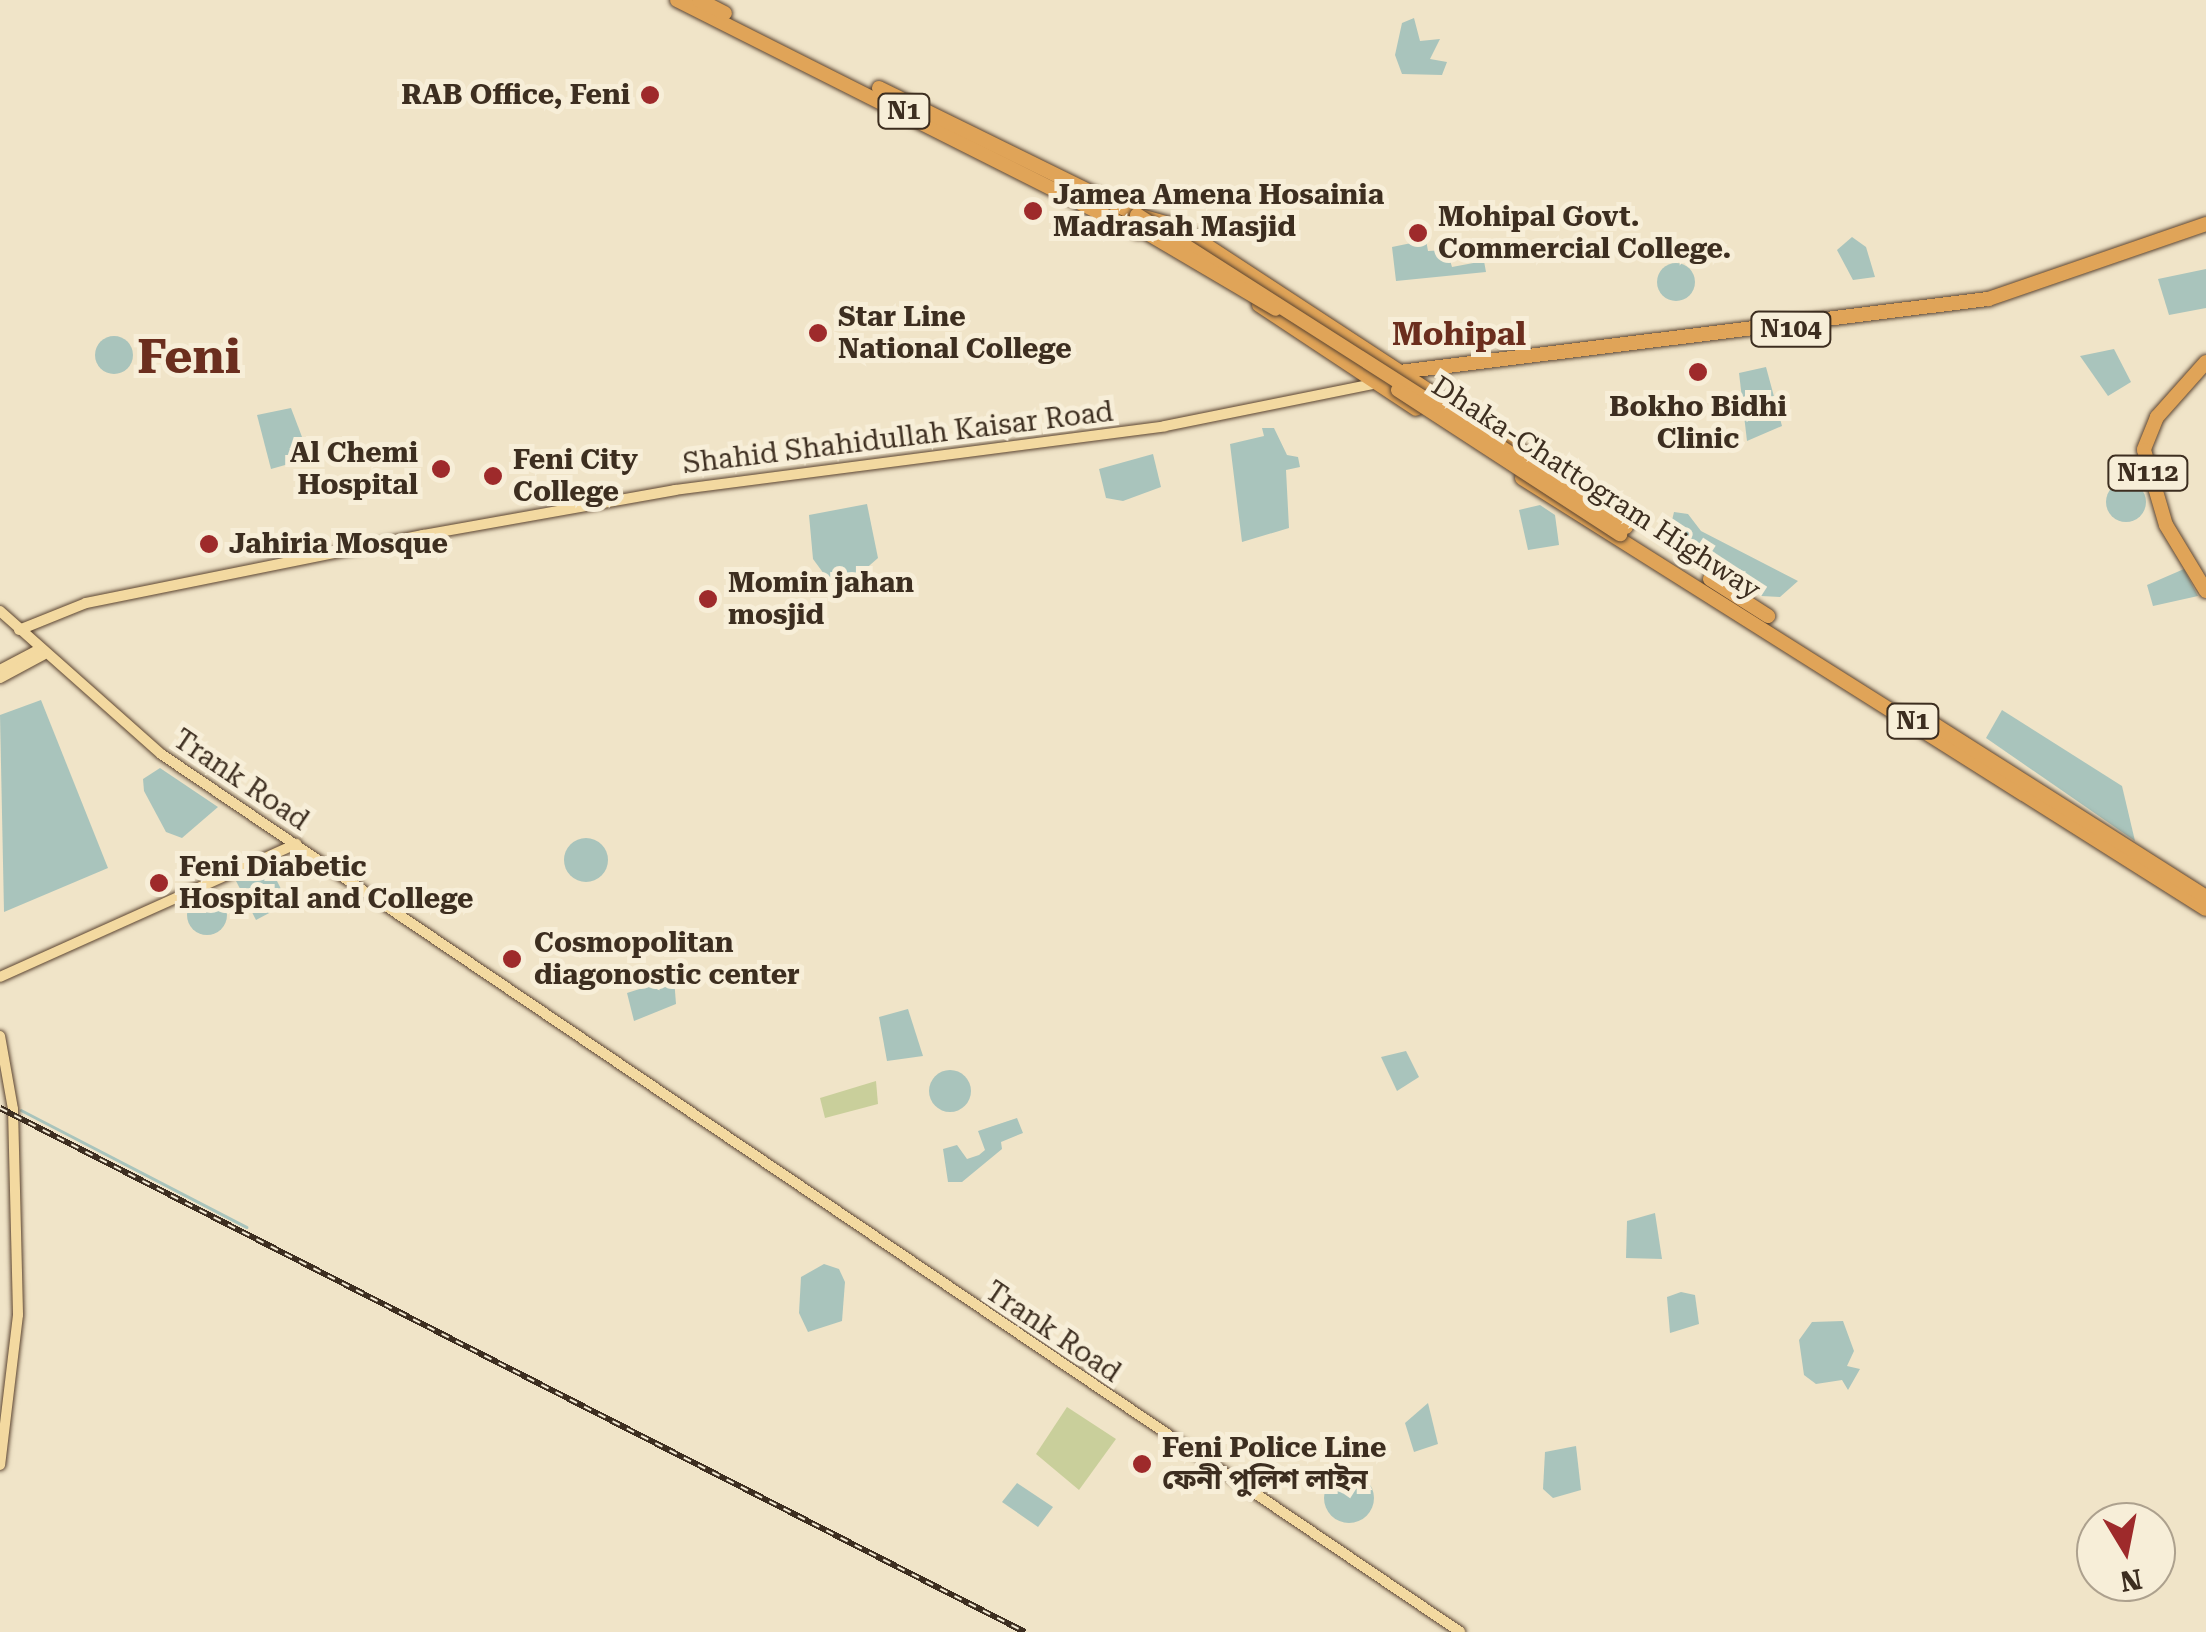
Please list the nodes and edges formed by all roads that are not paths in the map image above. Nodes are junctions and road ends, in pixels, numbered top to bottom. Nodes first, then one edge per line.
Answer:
1 (677, 0) edge
2 (699, 0) edge
3 (1134, 219) junction
4 (2206, 224) edge
5 (2206, 234) edge
6 (2206, 362) edge
7 (1406, 376) junction
8 (1369, 381) junction
9 (1623, 530) junction
10 (2206, 591) edge
11 (0, 614) edge
12 (18, 628) junction
13 (38, 654) junction
14 (0, 670) edge
15 (0, 678) edge
16 (293, 846) junction
17 (2206, 897) edge
18 (2206, 909) edge
19 (0, 978) edge
20 (0, 1036) edge
21 (0, 1066) edge
22 (7, 1127) junction
23 (0, 1444) edge
24 (0, 1465) edge
25 (1460, 1632) edge

1 - 3 highway, Dhaka-Chattogram Highway / N1
2 - 3 highway, Dhaka-Chattogram Highway / N1
3 - 7 highway
3 - 8 highway
3 - 9 highway, Dhaka-Chattogram Highway / N1, bridge
4 - 7 highway, N104
5 - 7 highway, N104
6 - 10 highway, N112
7 - 8 highway, N104
7 - 9 highway
8 - 9 highway
8 - 12 main road, Shahid Shahidullah Kaisar Road / N104
9 - 17 highway, Dhaka-Chattogram Highway / N1
9 - 18 highway, Dhaka-Chattogram Highway / N1
11 - 12 main road, Trank Road
11 - 13 main road, Trank Road
12 - 13 main road, Trank Road
13 - 14 main road
13 - 15 main road
13 - 16 main road, Trank Road
16 - 19 main road
16 - 25 main road, Trank Road
20 - 22 main road
21 - 22 main road
22 - 23 main road
22 - 24 main road

